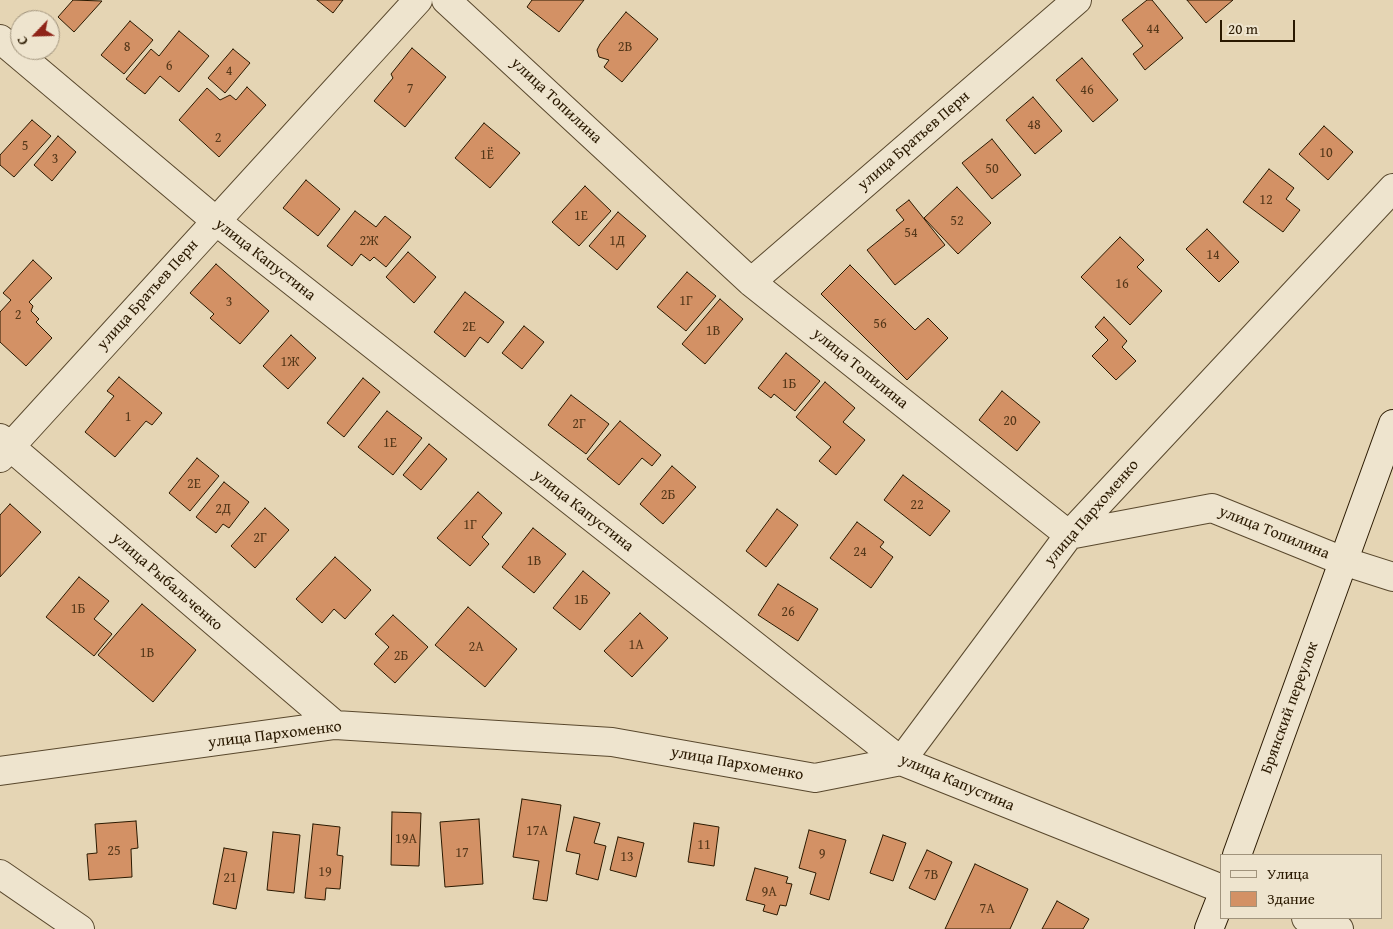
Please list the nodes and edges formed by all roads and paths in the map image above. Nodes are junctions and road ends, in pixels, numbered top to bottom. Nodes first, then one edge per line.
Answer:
1 (418, 0) edge
2 (446, 0) edge
3 (1077, 0) edge
4 (0, 39) edge
5 (1393, 188) edge
6 (216, 221) junction
7 (752, 282) junction
8 (1393, 424) edge
9 (3, 448) edge
10 (1069, 535) junction
11 (1344, 560) junction
12 (1393, 577) edge
13 (334, 725) junction
14 (901, 762) junction
15 (0, 771) edge
16 (1237, 854) edge
17 (0, 874) edge
18 (1220, 888) edge
19 (1220, 901) edge
20 (1309, 919) edge
21 (80, 929) edge
22 (1209, 929) edge
23 (1339, 929) edge

1 - 6 street, улица Братьев Перн
2 - 7 street, улица Топилина
3 - 7 street, улица Братьев Перн
4 - 6 street, улица Капустина
5 - 10 street, улица Пархоменко
6 - 9 street, улица Братьев Перн
6 - 14 street, улица Капустина
7 - 10 street, улица Топилина
8 - 11 street, Брянский переулок
9 - 13 street, улица Рыбальченко
10 - 11 street, улица Топилина
10 - 14 street, улица Пархоменко
11 - 12 street, улица Топилина
11 - 16 street, Брянский переулок
13 - 14 street, улица Пархоменко
13 - 15 street, улица Пархоменко
14 - 18 street, улица Капустина
17 - 21 street
19 - 22 street
20 - 23 street

